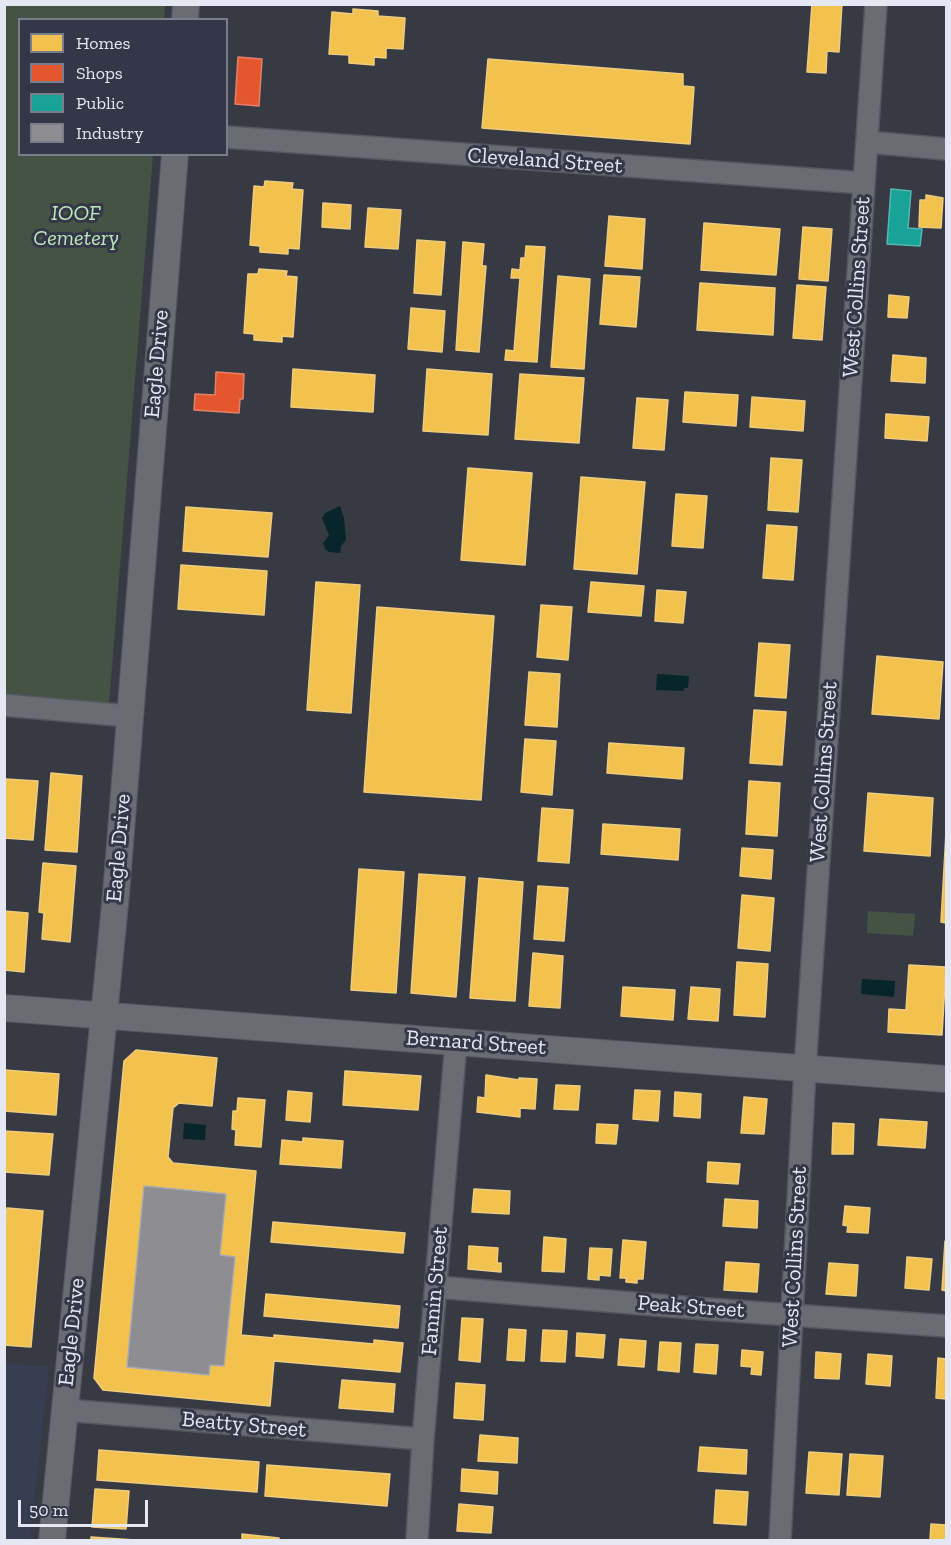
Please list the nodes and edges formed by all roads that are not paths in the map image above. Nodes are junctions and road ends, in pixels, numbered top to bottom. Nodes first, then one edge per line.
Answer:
1 (876, 4) edge
2 (228, 137) edge
3 (867, 142) junction
4 (946, 149) edge
5 (175, 156) edge
6 (864, 183) junction
7 (4, 705) edge
8 (129, 716) junction
9 (4, 1008) edge
10 (104, 1016) junction
11 (456, 1042) junction
12 (805, 1069) junction
13 (946, 1079) edge
14 (436, 1287) junction
15 (792, 1315) junction
16 (946, 1326) edge
17 (64, 1410) junction
18 (423, 1439) junction
19 (52, 1540) edge
20 (417, 1540) edge
21 (780, 1540) edge

1 - 3 street, West Collins Street
2 - 6 street, Cleveland Street
3 - 4 street
3 - 6 street, West Collins Street
5 - 8 street, Eagle Drive
6 - 12 street, West Collins Street
7 - 8 street
8 - 10 street, Eagle Drive
9 - 10 street, Bernard Street
10 - 11 street, Bernard Street
10 - 17 street, Eagle Drive
11 - 12 street, Bernard Street
11 - 14 street, Fannin Street
12 - 13 street, Bernard Street
12 - 15 street, West Collins Street
14 - 15 street, Peak Street
14 - 18 street, Fannin Street
15 - 16 street, Peak Street
15 - 21 street, West Collins Street
17 - 18 street, Beatty Street
17 - 19 street, Eagle Drive
18 - 20 street, Fannin Street

